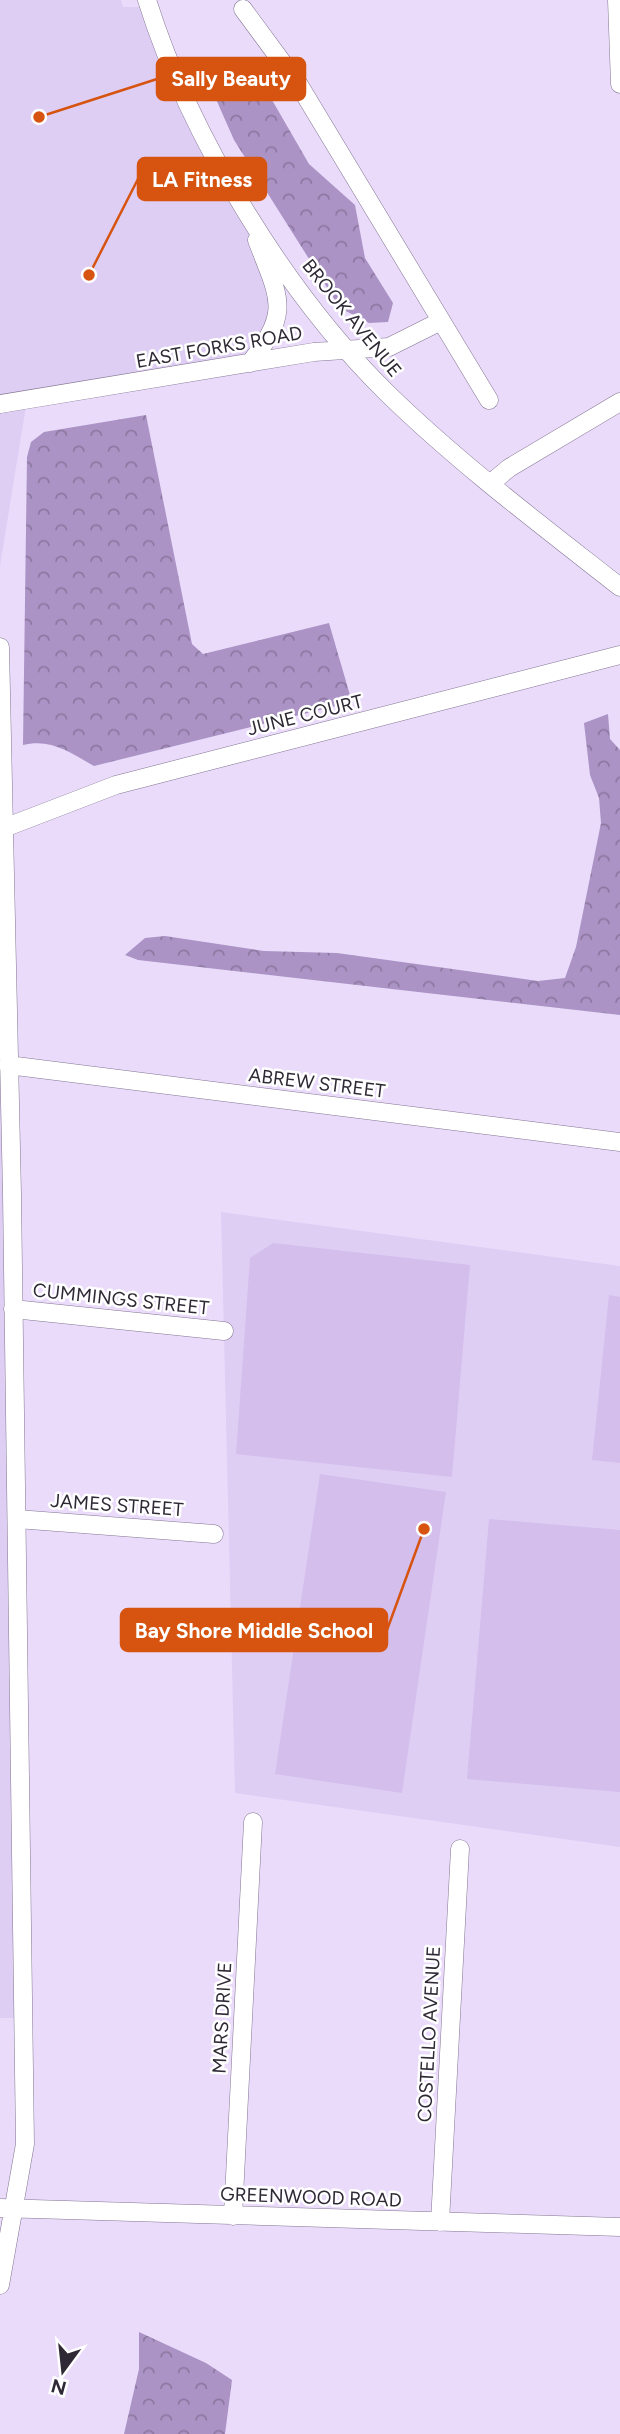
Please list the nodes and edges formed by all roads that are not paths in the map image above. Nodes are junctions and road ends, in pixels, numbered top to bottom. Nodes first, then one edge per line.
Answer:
1 (617, 0) edge
2 (148, 4) edge
3 (243, 9) dead end
4 (620, 84) edge
5 (245, 207) junction
6 (441, 321) junction
7 (347, 350) junction
8 (250, 363) junction
9 (0, 397) edge
10 (27, 400) junction
11 (489, 400) dead end
12 (620, 402) edge
13 (0, 404) edge
14 (490, 484) junction
15 (620, 587) edge
16 (0, 648) edge
17 (620, 654) edge
18 (4, 828) junction
19 (8, 1065) junction
20 (620, 1142) edge
21 (13, 1309) junction
22 (224, 1331) dead end
23 (17, 1519) junction
24 (215, 1534) dead end
25 (253, 1822) dead end
26 (460, 1849) dead end
27 (6, 2209) edge
28 (233, 2216) junction
29 (440, 2222) junction
30 (620, 2227) edge
31 (0, 2284) edge

1 - 4 street
2 - 5 street, BROOK AVENUE
3 - 6 street
5 - 7 street, BROOK AVENUE
5 - 8 street
6 - 7 street, EAST FORKS ROAD
6 - 11 street
7 - 8 street, EAST FORKS ROAD
7 - 14 street, BROOK AVENUE
8 - 10 street, EAST FORKS ROAD
9 - 10 street
10 - 13 street, EAST FORKS ROAD
12 - 14 street
14 - 15 street, BROOK AVENUE
16 - 18 street
17 - 18 street, JUNE COURT
18 - 19 street
19 - 20 street, ABREW STREET
19 - 21 street
21 - 22 street, CUMMINGS STREET
21 - 23 street
23 - 24 street, JAMES STREET
23 - 27 street
25 - 28 street, MARS DRIVE
26 - 29 street, COSTELLO AVENUE
27 - 28 street, GREENWOOD ROAD
27 - 31 street
28 - 29 street, GREENWOOD ROAD
29 - 30 street, GREENWOOD ROAD

